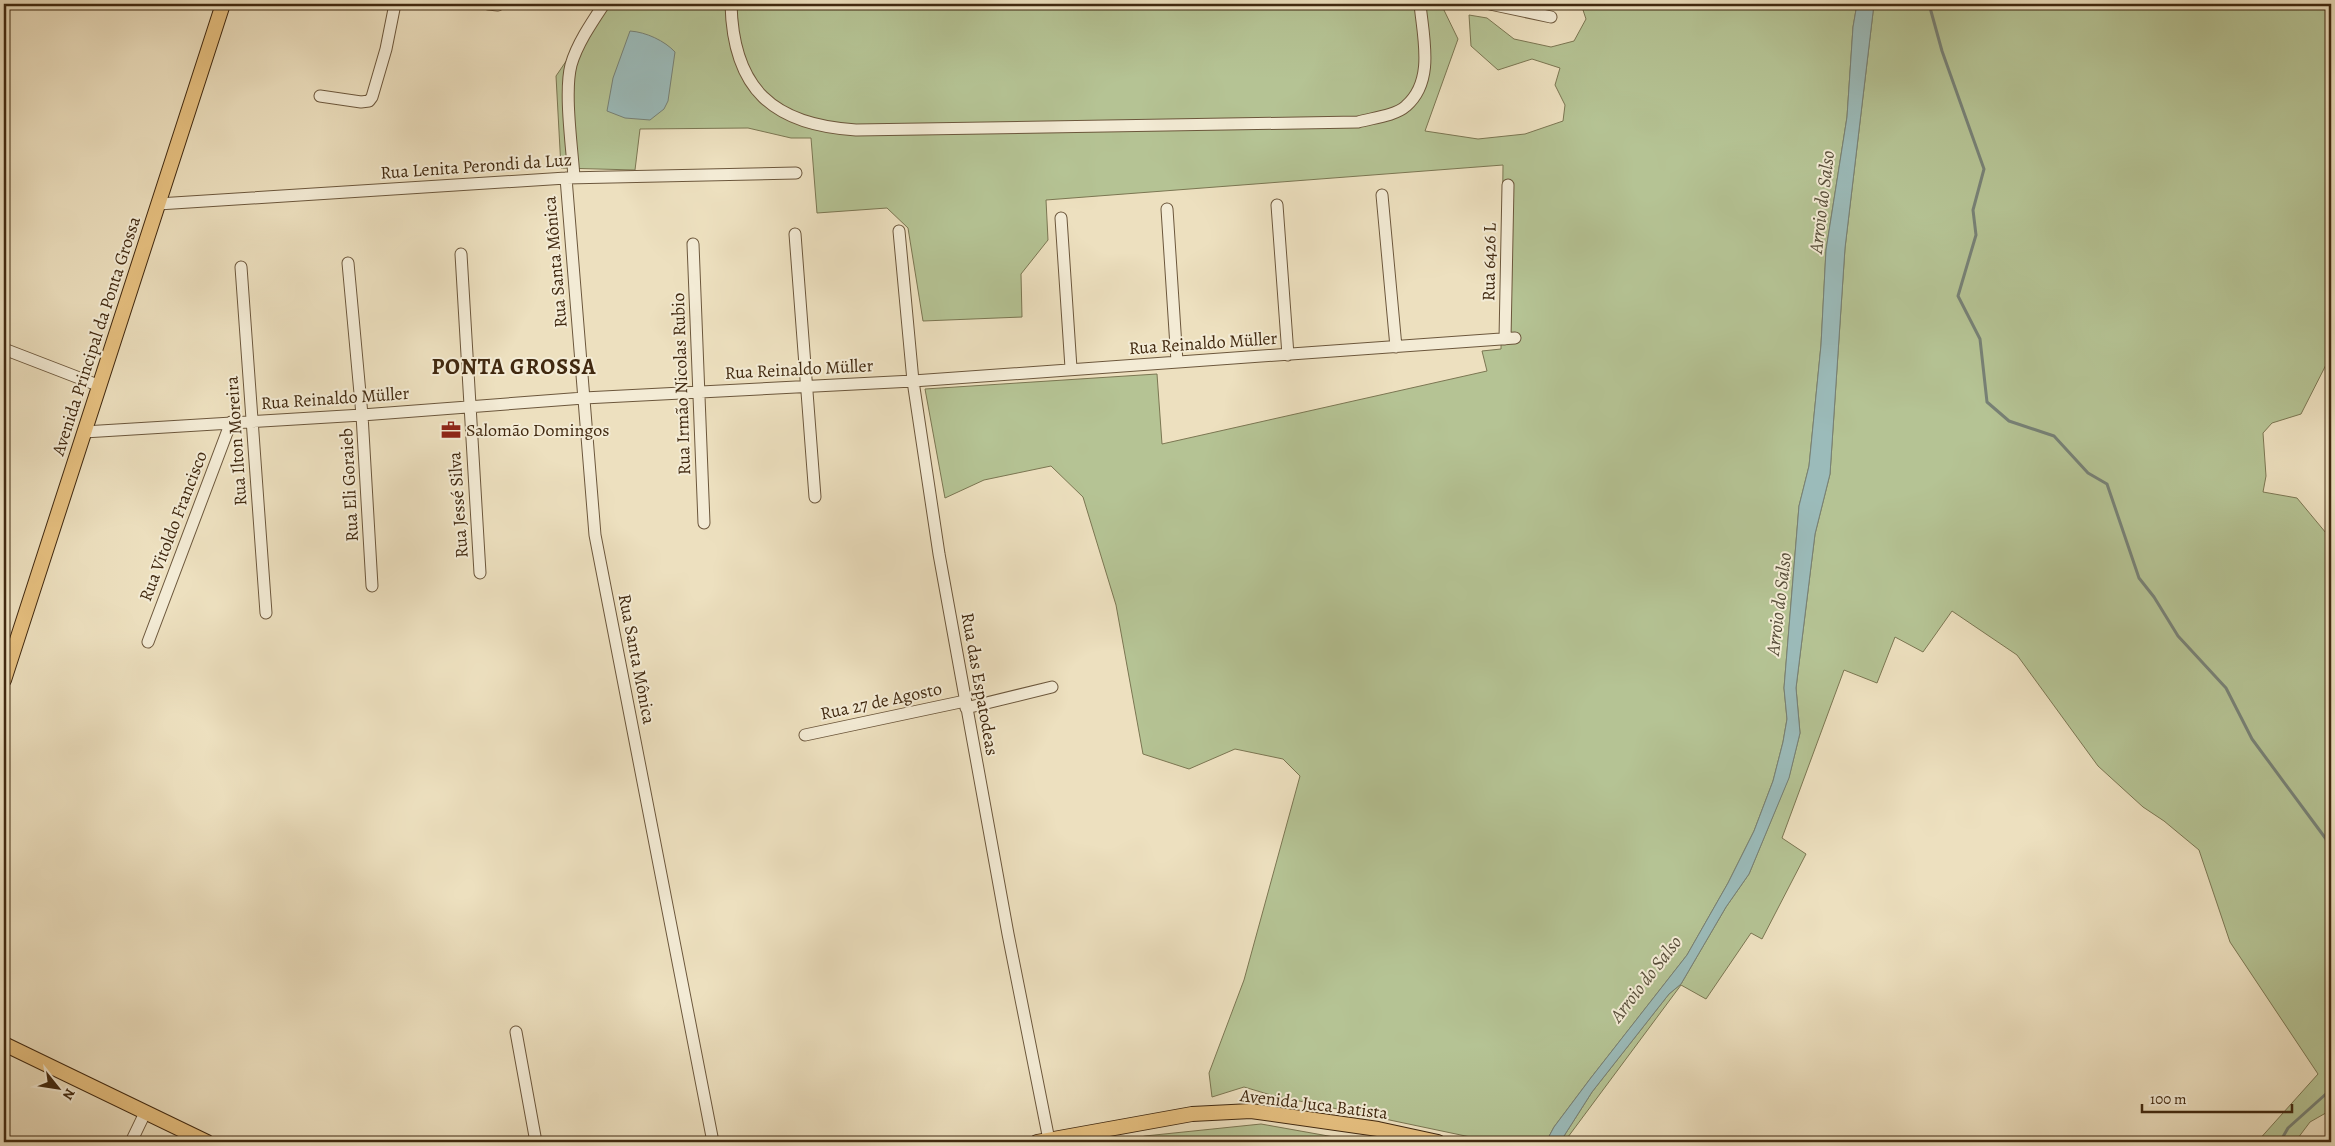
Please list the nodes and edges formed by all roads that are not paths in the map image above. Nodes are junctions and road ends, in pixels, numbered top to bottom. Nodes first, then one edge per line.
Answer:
1 (223, 4) edge
2 (395, 4) edge
3 (604, 4) edge
4 (731, 4) edge
5 (1420, 4) edge
6 (1490, 4) edge
7 (1551, 17) dead end
8 (320, 96) dead end
9 (796, 173) dead end
10 (570, 178) junction
11 (1508, 185) dead end
12 (1382, 195) dead end
13 (158, 204) junction
14 (1277, 205) dead end
15 (1167, 209) dead end
16 (1061, 218) dead end
17 (899, 231) dead end
18 (795, 234) dead end
19 (693, 244) dead end
20 (461, 254) dead end
21 (348, 263) dead end
22 (241, 267) dead end
23 (1510, 339) joint
24 (1396, 347) junction
25 (4, 349) edge
26 (1288, 355) junction
27 (1178, 362) junction
28 (1071, 368) junction
29 (913, 381) junction
30 (100, 386) junction
31 (806, 386) junction
32 (699, 392) junction
33 (584, 398) junction
34 (468, 406) junction
35 (362, 415) junction
36 (252, 421) junction
37 (231, 422) junction
38 (84, 432) junction
39 (815, 498) dead end
40 (704, 523) dead end
41 (480, 573) dead end
42 (372, 586) dead end
43 (266, 613) dead end
44 (148, 642) dead end
45 (4, 680) edge
46 (1052, 687) dead end
47 (965, 704) junction
48 (805, 735) dead end
49 (516, 1032) dead end
50 (4, 1044) edge
51 (145, 1112) junction
52 (1043, 1141) edge
53 (131, 1142) edge
54 (207, 1142) edge
55 (536, 1142) edge
56 (713, 1142) edge
57 (1438, 1142) edge

1 - 13 main road, Avenida Principal da Ponta Grossa
2 - 8 street
3 - 10 street, Rua Santa Mônica
4 - 5 street
6 - 7 street
9 - 10 street, Rua Lenita Perondi da Luz
10 - 13 street, Rua Lenita Perondi da Luz
10 - 33 street, Rua Santa Mônica
11 - 23 street, Rua 6426 L
12 - 24 street
13 - 30 main road, Avenida Principal da Ponta Grossa
14 - 26 street
15 - 27 street
16 - 28 street
17 - 29 street, Rua das Espatodeas
18 - 31 street
19 - 32 street, Rua Irmão Nicolas Rubio
20 - 34 street, Rua Jessé Silva
21 - 35 street, Rua Eli Goraieb
22 - 36 street, Rua Ilton Moreira
23 - 24 street, Rua Reinaldo Müller
24 - 26 street, Rua Reinaldo Müller
25 - 30 street
26 - 27 street, Rua Reinaldo Müller
27 - 28 street, Rua Reinaldo Müller
28 - 29 street, Rua Reinaldo Müller
29 - 31 street, Rua Reinaldo Müller
29 - 47 street, Rua das Espatodeas
30 - 38 main road, Avenida Principal da Ponta Grossa
31 - 32 street, Rua Reinaldo Müller
31 - 39 street
32 - 33 street, Rua Reinaldo Müller
32 - 40 street, Rua Irmão Nicolas Rubio
33 - 34 street, Rua Reinaldo Müller
33 - 56 street, Rua Santa Mônica
34 - 35 street, Rua Reinaldo Müller
34 - 41 street, Rua Jessé Silva
35 - 36 street, Rua Reinaldo Müller
35 - 42 street, Rua Eli Goraieb
36 - 37 street, Rua Reinaldo Müller
36 - 43 street, Rua Ilton Moreira
37 - 38 street, Rua Reinaldo Müller
37 - 44 street, Rua Vitoldo Francisco
38 - 45 main road, Avenida Principal da Ponta Grossa
46 - 47 street, Rua 27 de Agosto
47 - 48 street, Rua 27 de Agosto
47 - 52 street, Rua das Espatodeas
49 - 55 street
50 - 51 main road
51 - 53 street
51 - 54 main road
52 - 57 main road, Avenida Juca Batista

